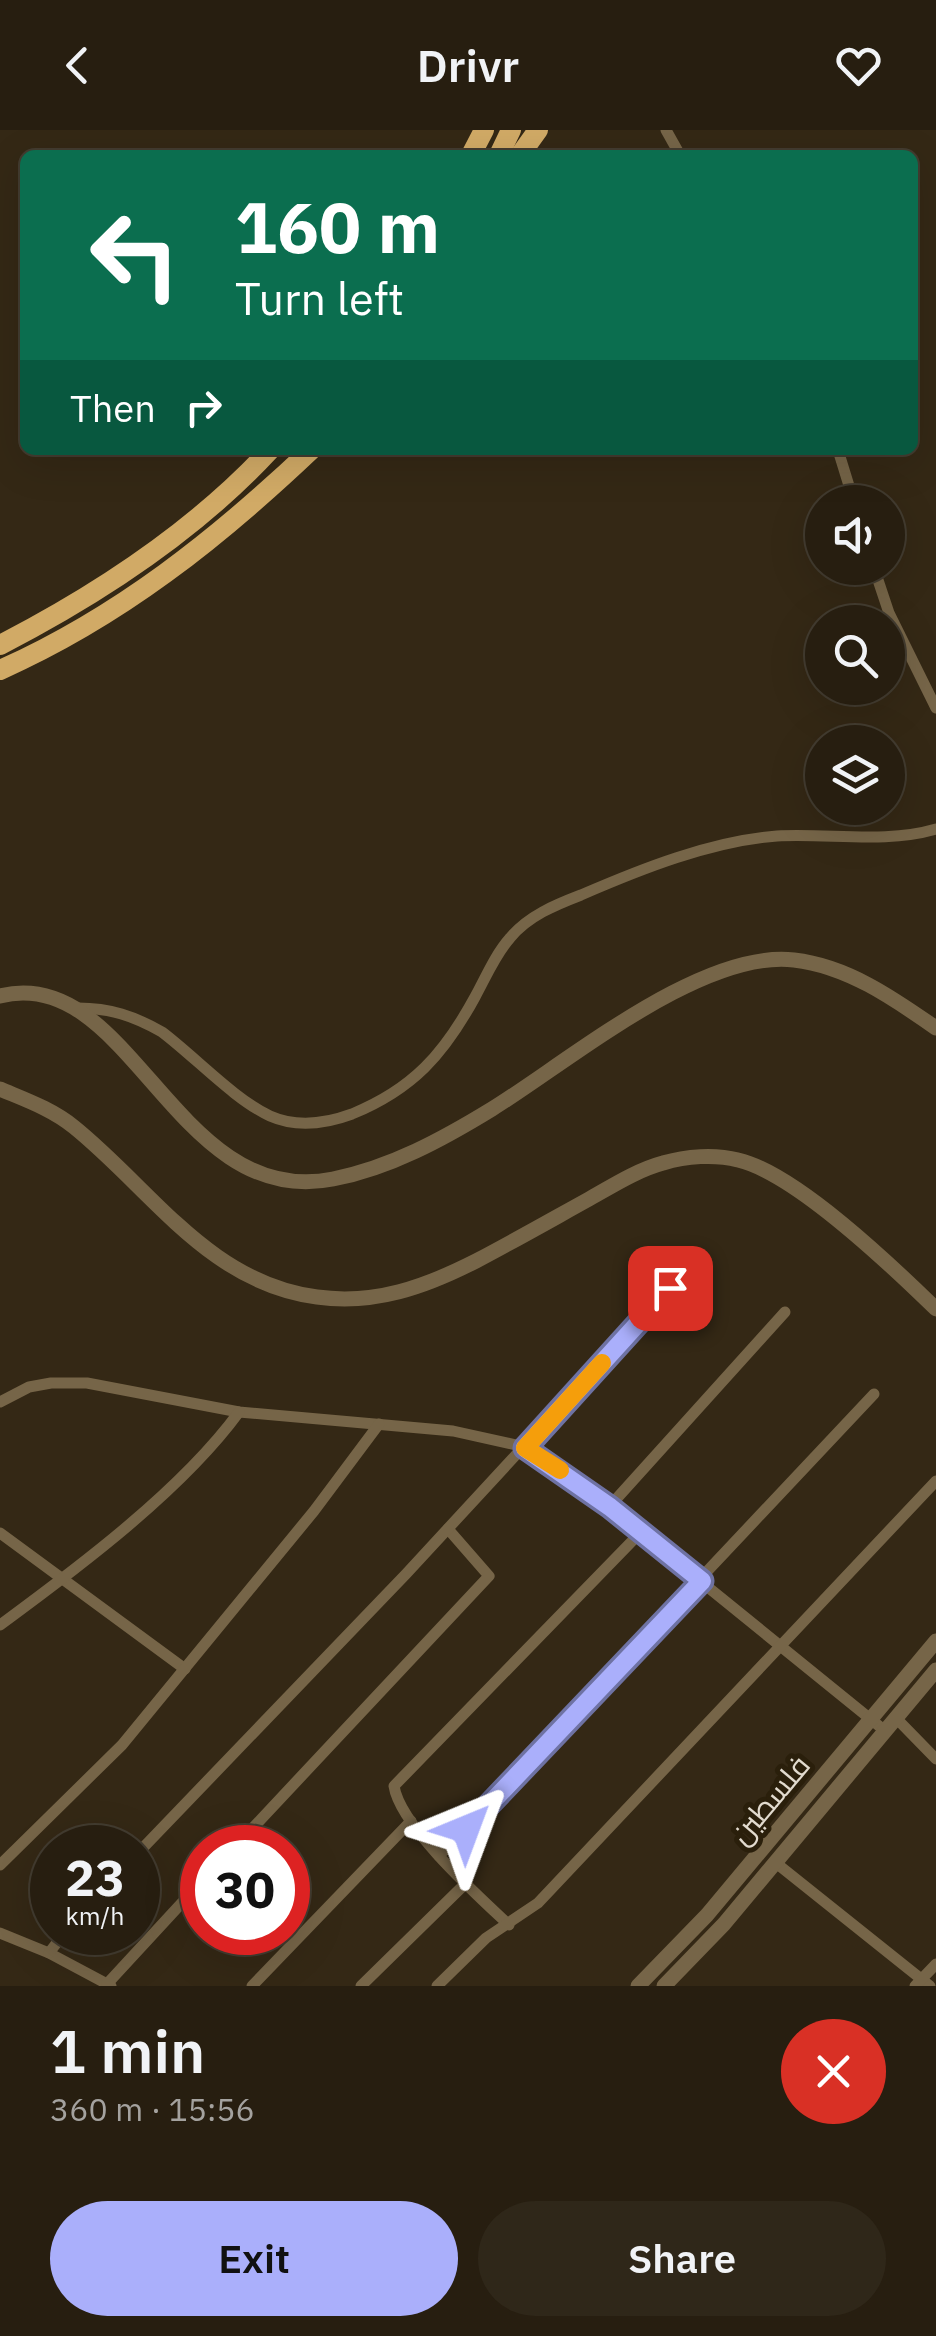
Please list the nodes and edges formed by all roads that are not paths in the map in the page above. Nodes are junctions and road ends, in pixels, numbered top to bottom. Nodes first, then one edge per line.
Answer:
1 (265, 455) edge
2 (305, 455) edge
3 (840, 455) edge
4 (849, 485) edge
5 (880, 585) edge
6 (0, 645) edge
7 (0, 670) edge
8 (936, 708) edge
9 (936, 829) edge
10 (0, 996) edge
11 (78, 1008) junction
12 (936, 1028) edge
13 (0, 1090) edge
14 (670, 1288) dead end
15 (936, 1309) edge
16 (785, 1312) dead end
17 (874, 1394) dead end
18 (0, 1402) edge
19 (239, 1412) junction
20 (380, 1424) junction
21 (525, 1448) junction
22 (936, 1481) edge
23 (610, 1507) junction
24 (448, 1528) junction
25 (0, 1533) edge
26 (640, 1533) junction
27 (62, 1579) junction
28 (702, 1581) junction
29 (0, 1625) edge
30 (936, 1641) edge
31 (781, 1648) junction
32 (185, 1669) junction
33 (936, 1670) edge
34 (895, 1717) junction
35 (870, 1719) junction
36 (884, 1730) junction
37 (936, 1759) edge
38 (411, 1821) junction
39 (256, 1825) edge
40 (160, 1830) edge
41 (440, 1856) junction
42 (776, 1863) junction
43 (0, 1865) edge
44 (465, 1884) junction
45 (180, 1906) edge
46 (508, 1925) junction
47 (0, 1933) edge
48 (30, 1945) edge
49 (53, 1955) edge
50 (936, 1964) edge
51 (922, 1984) edge
52 (109, 1985) edge
53 (252, 1986) edge
54 (360, 1986) edge
55 (436, 1986) edge
56 (638, 1986) edge
57 (664, 1986) edge

1 - 6 highway
2 - 7 highway
3 - 4 street
5 - 8 street
9 - 11 street
10 - 11 street
11 - 12 street
13 - 15 street
14 - 21 street
16 - 23 street
17 - 28 street
18 - 19 street
19 - 20 street
19 - 27 street
20 - 21 street
20 - 32 street
21 - 23 street
21 - 24 street
22 - 31 street
23 - 26 street
24 - 39 street
24 - 40 street
25 - 27 street
26 - 28 street
26 - 38 street
27 - 29 street
27 - 32 street
28 - 31 street
28 - 41 street
30 - 35 street, فلسطين
31 - 35 street
31 - 46 street
32 - 43 street
33 - 34 street, فلسطين
34 - 36 street, فلسطين
34 - 37 street
35 - 36 street
35 - 56 street, فلسطين
36 - 42 street, فلسطين
38 - 41 street
38 - 53 street
41 - 44 street
42 - 51 street
42 - 57 street, فلسطين
44 - 46 street
44 - 54 street
45 - 52 street
46 - 55 street
47 - 48 street
49 - 52 street
50 - 51 street

